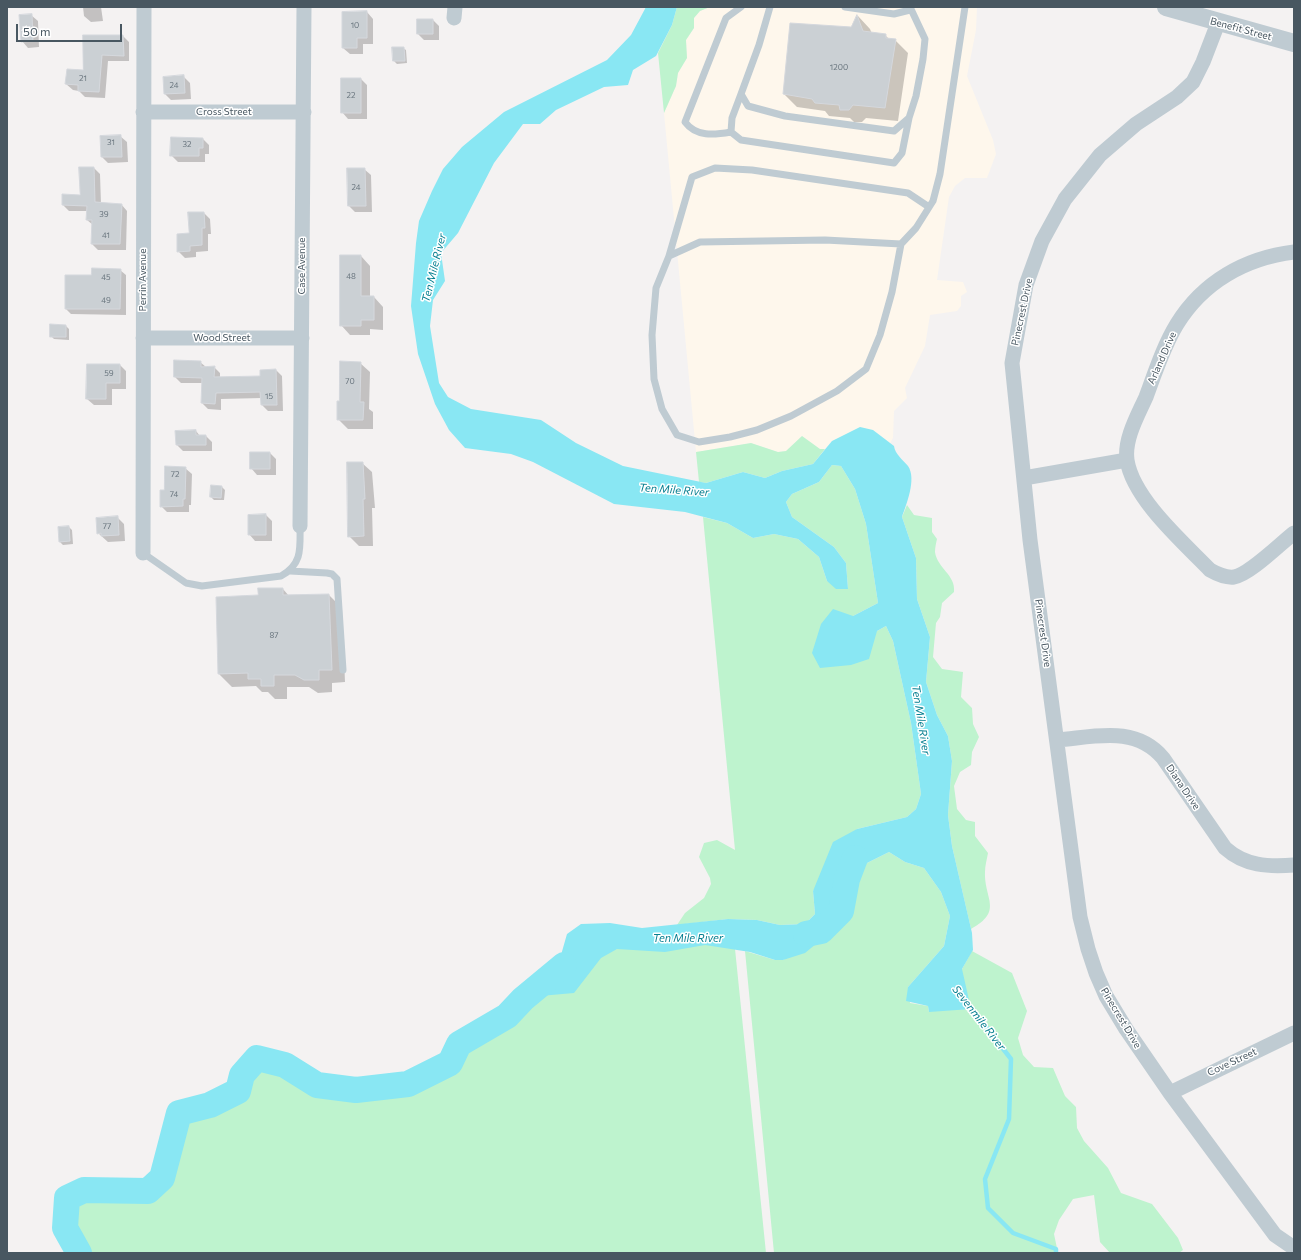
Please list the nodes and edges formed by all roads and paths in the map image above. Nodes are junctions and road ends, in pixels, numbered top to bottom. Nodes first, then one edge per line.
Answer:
1 (144, 7) edge
2 (304, 7) edge
3 (741, 7) edge
4 (770, 7) edge
5 (845, 7) edge
6 (965, 7) edge
7 (1166, 7) edge
8 (910, 9) edge
9 (1218, 23) junction
10 (1294, 43) edge
11 (741, 94) junction
12 (144, 112) junction
13 (304, 112) junction
14 (909, 118) junction
15 (731, 132) junction
16 (929, 207) junction
17 (901, 244) junction
18 (1294, 252) edge
19 (669, 256) junction
20 (143, 338) junction
21 (302, 338) junction
22 (1127, 460) junction
23 (1024, 478) junction
24 (300, 526) joint
25 (1294, 532) edge
26 (142, 553) joint
27 (290, 571) junction
28 (343, 670) dead end
29 (1057, 740) junction
30 (1294, 865) edge
31 (1294, 1034) edge
32 (1170, 1093) junction
33 (1294, 1248) edge

1 - 12 street, Perrin Avenue
2 - 13 street, Case Avenue
3 - 15 lane
4 - 11 lane
5 - 8 lane
6 - 16 lane
7 - 9 street, Benefit Street
8 - 14 lane
9 - 10 street, Benefit Street
9 - 23 street, Pinecrest Drive
11 - 14 lane
11 - 15 lane
12 - 13 street, Cross Street
12 - 20 street, Perrin Avenue
13 - 21 street, Case Avenue
14 - 15 lane
16 - 17 lane
16 - 19 lane
17 - 19 lane
17 - 19 lane
18 - 22 street, Arland Drive
20 - 21 street, Wood Street
20 - 26 street, Perrin Avenue
21 - 24 street, Case Avenue
22 - 23 street
22 - 25 street
23 - 29 street, Pinecrest Drive
24 - 27 lane
26 - 27 lane
27 - 28 lane
29 - 30 street, Diana Drive
29 - 32 street, Pinecrest Drive
31 - 32 street, Cove Street
32 - 33 street, Pinecrest Drive

